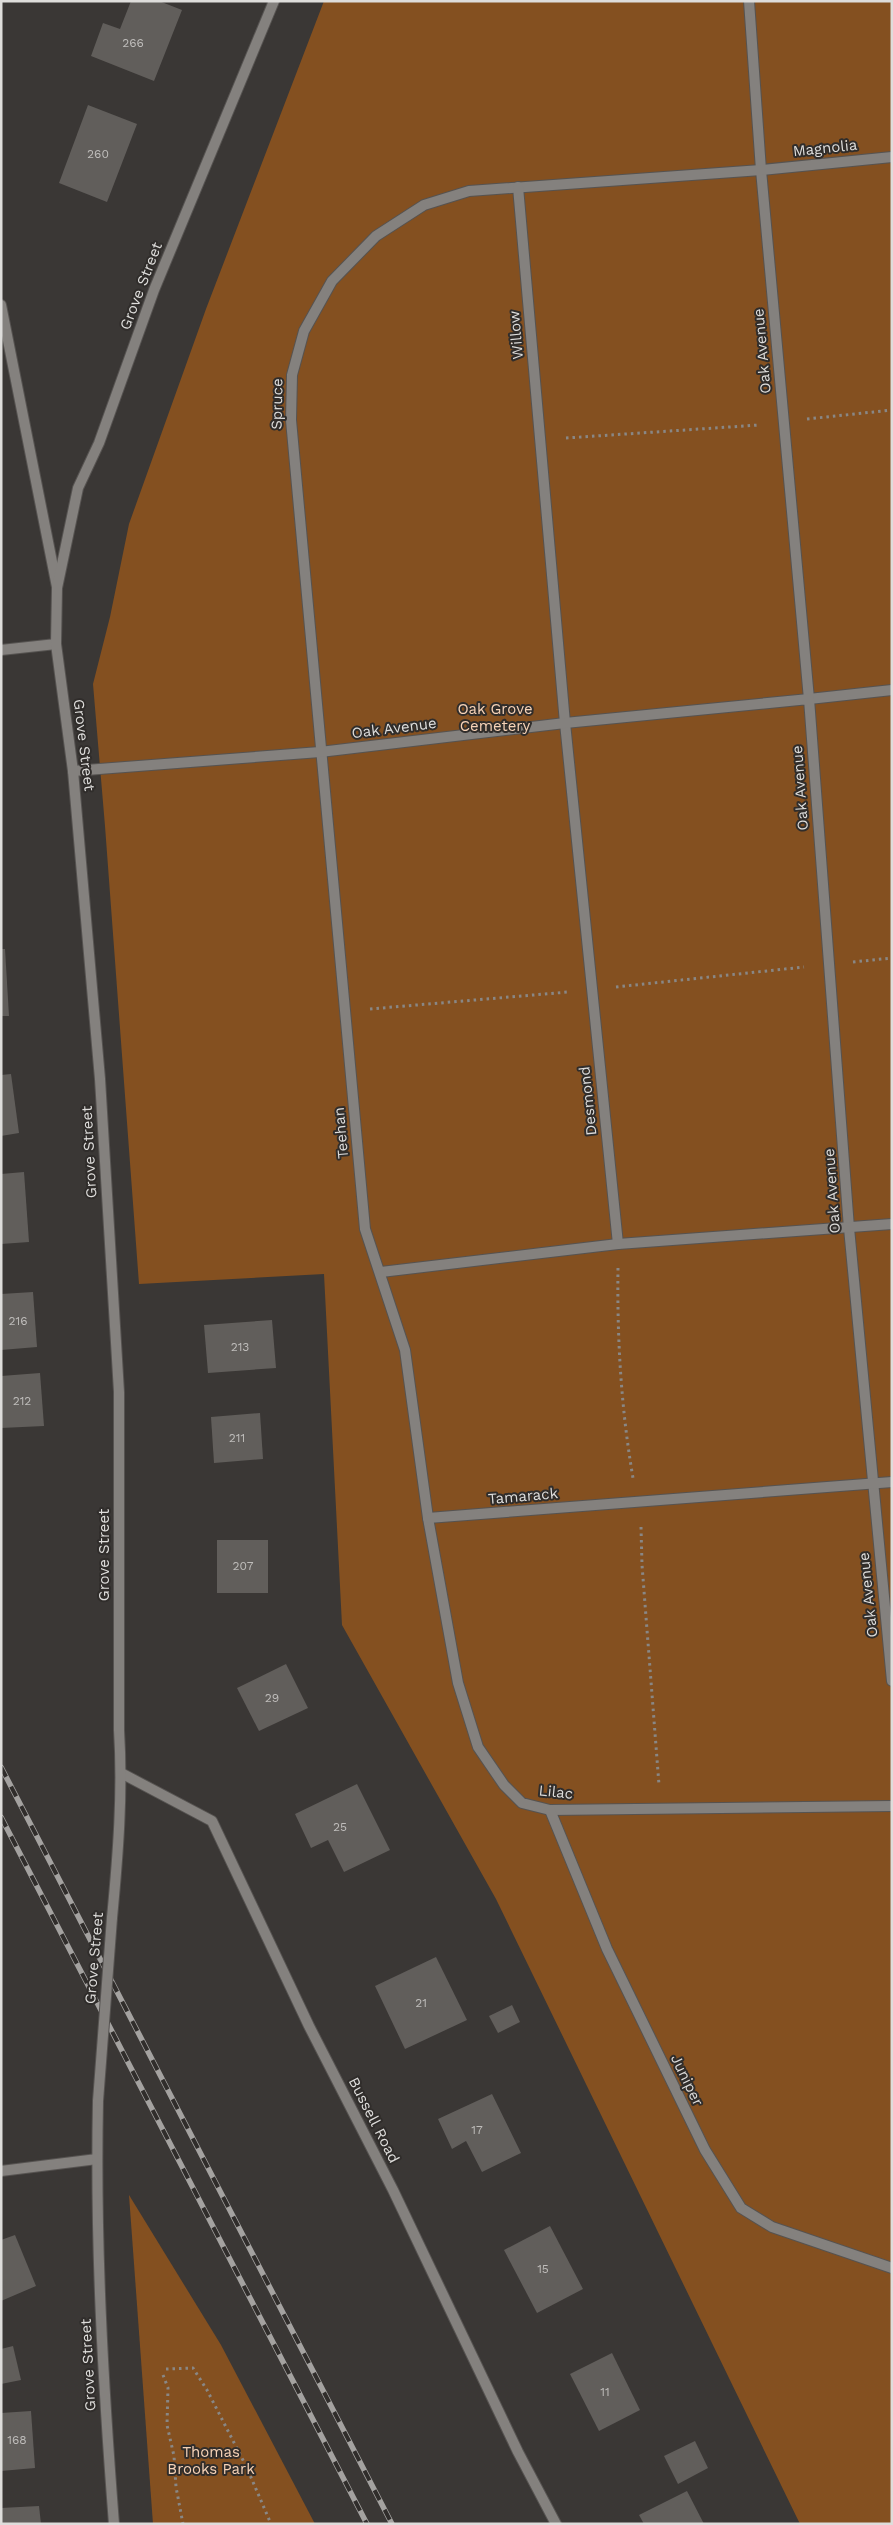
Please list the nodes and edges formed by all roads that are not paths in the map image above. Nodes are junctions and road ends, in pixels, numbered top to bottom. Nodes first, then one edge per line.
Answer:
1 (274, 1) edge
2 (749, 1) edge
3 (892, 157) edge
4 (760, 170) junction
5 (518, 187) junction
6 (1, 305) edge
7 (57, 588) junction
8 (56, 644) junction
9 (1, 650) edge
10 (892, 690) edge
11 (808, 699) junction
12 (565, 723) junction
13 (320, 752) junction
14 (73, 771) junction
15 (892, 1224) edge
16 (850, 1228) junction
17 (618, 1244) junction
18 (381, 1272) junction
19 (892, 1482) edge
20 (872, 1484) junction
21 (428, 1518) junction
22 (892, 1681) edge
23 (122, 1774) junction
24 (892, 1806) edge
25 (550, 1810) junction
26 (97, 2159) junction
27 (1, 2170) edge
28 (892, 2268) edge
29 (114, 2524) edge
30 (556, 2524) edge

1 - 7 street, Grove Street
2 - 4 street, Oak Avenue
3 - 4 street, Magnolia
4 - 5 street
4 - 11 street, Oak Avenue
5 - 12 street, Willow
5 - 13 street, Spruce
6 - 7 street, Grove Street
7 - 8 street, Grove Street
8 - 9 street
8 - 14 street, Grove Street
10 - 11 street, Oak Avenue
11 - 12 street, Oak Avenue
11 - 16 street, Oak Avenue
12 - 13 street, Oak Avenue
12 - 17 street, Desmond
13 - 14 street, Oak Avenue
13 - 18 street, Teehan
14 - 23 street, Grove Street
15 - 16 street
16 - 17 street
16 - 20 street, Oak Avenue
17 - 18 street
18 - 21 street
19 - 20 street, Tamarack
20 - 21 street, Tamarack
20 - 22 street, Oak Avenue
21 - 25 street, Lilac
23 - 26 street, Grove Street, bridge
23 - 30 street, Bussell Road
24 - 25 street, Lilac
25 - 28 street, Juniper
26 - 27 street
26 - 29 street, Grove Street

